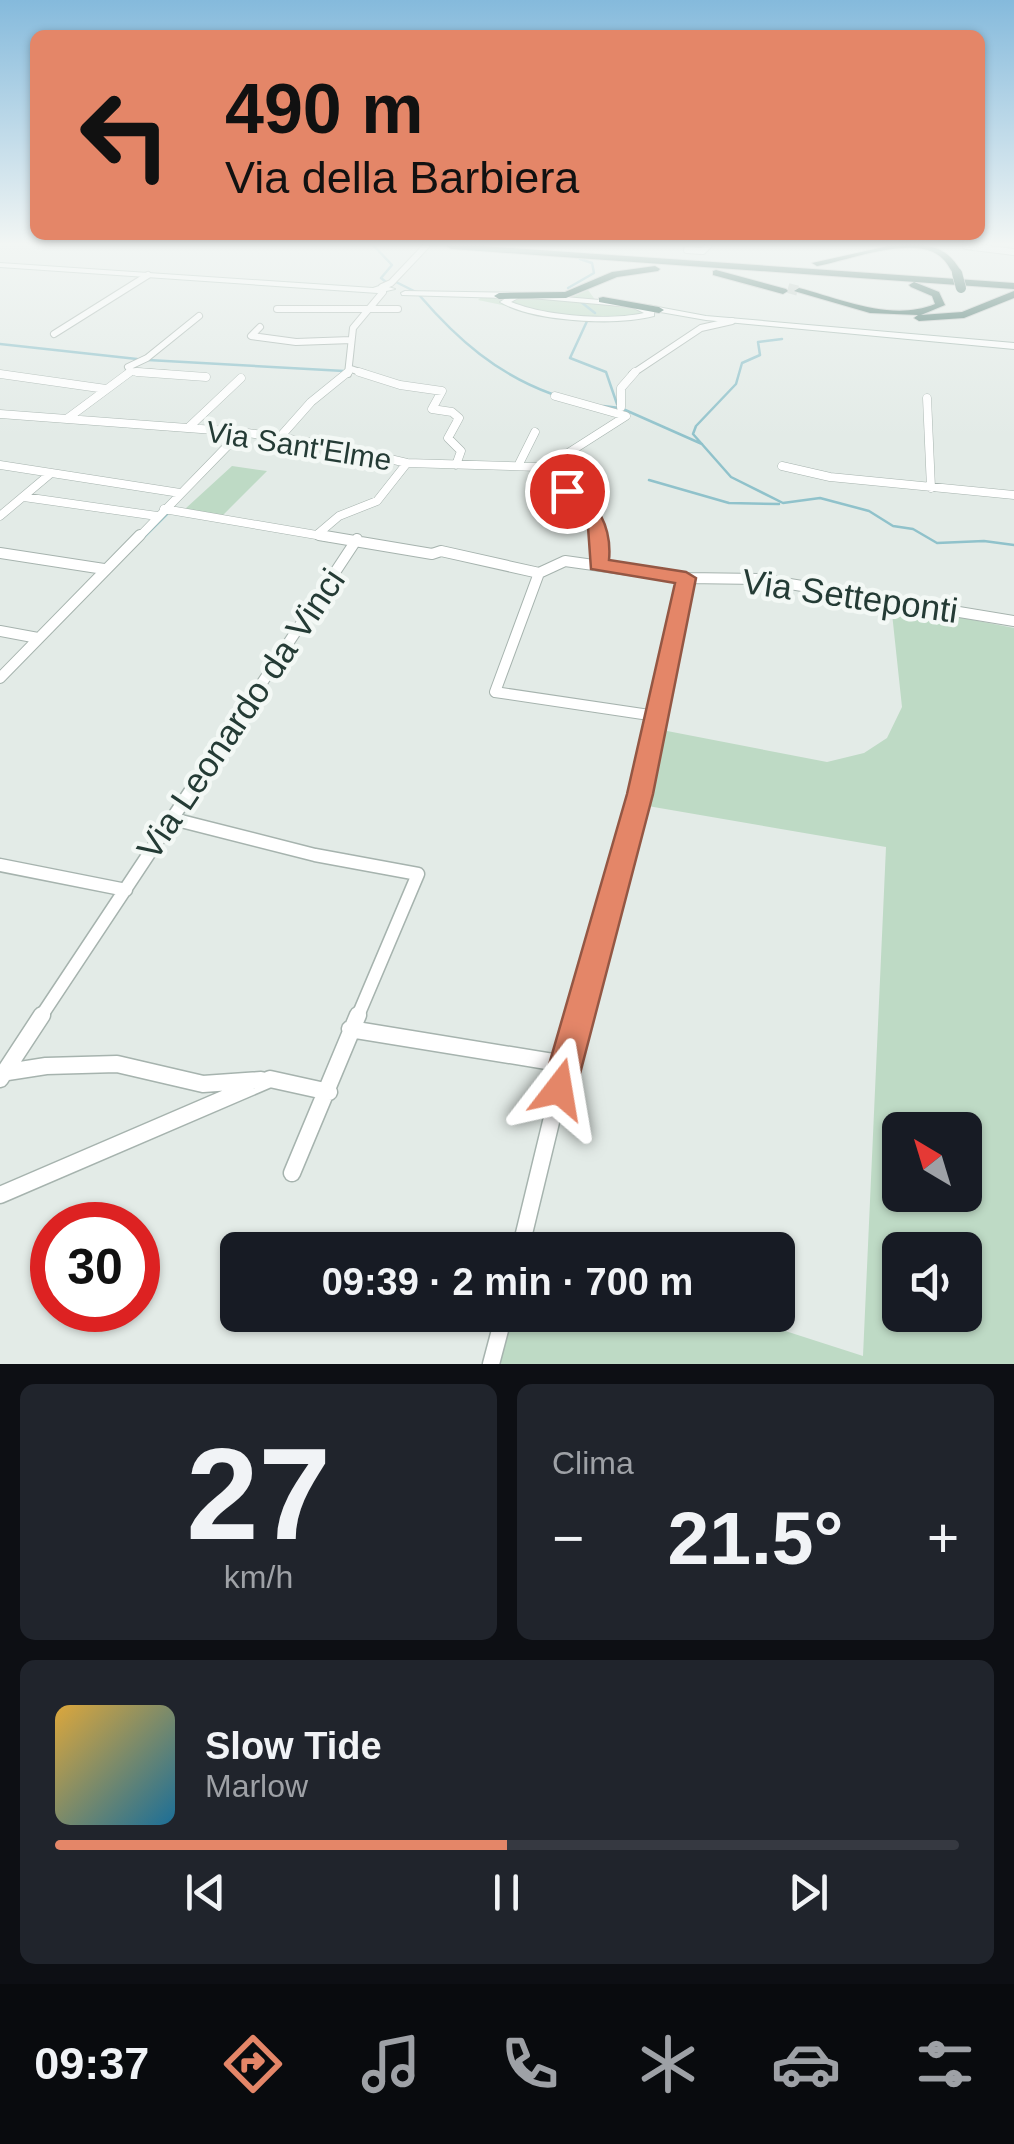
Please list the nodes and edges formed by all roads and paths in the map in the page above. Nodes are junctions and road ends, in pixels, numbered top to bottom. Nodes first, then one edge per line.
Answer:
1 (93, 310) edge
2 (369, 310) edge
3 (537, 310) edge
4 (646, 310) edge
5 (659, 310) edge
6 (866, 310) edge
7 (867, 310) edge
8 (875, 310) edge
9 (927, 310) edge
10 (955, 310) edge
11 (979, 310) edge
12 (199, 316) dead end
13 (634, 318) junction
14 (706, 318) junction
15 (732, 321) junction
16 (260, 327) dead end
17 (54, 334) dead end
18 (350, 340) junction
19 (1014, 346) edge
20 (352, 369) junction
21 (131, 371) junction
22 (0, 374) edge
23 (206, 376) dead end
24 (241, 378) dead end
25 (106, 389) junction
26 (555, 396) dead end
27 (927, 398) dead end
28 (622, 406) dead end
29 (0, 414) edge
30 (67, 419) junction
31 (187, 428) junction
32 (241, 432) junction
33 (536, 432) dead end
34 (280, 437) junction
35 (407, 463) junction
36 (456, 464) junction
37 (0, 466) edge
38 (518, 466) junction
39 (782, 466) dead end
40 (541, 468) junction
41 (50, 474) junction
42 (931, 488) junction
43 (180, 493) junction
44 (1014, 495) edge
45 (24, 496) junction
46 (161, 513) junction
47 (0, 516) edge
48 (319, 533) junction
49 (357, 538) junction
50 (0, 553) edge
51 (598, 565) junction
52 (104, 569) junction
53 (538, 573) junction
54 (686, 578) junction
55 (1014, 621) edge
56 (0, 631) edge
57 (38, 638) junction
58 (0, 678) edge
59 (656, 716) junction
60 (169, 818) junction
61 (0, 865) edge
62 (126, 890) junction
63 (350, 1030) junction
64 (565, 1064) junction
65 (1, 1075) edge
66 (270, 1079) junction
67 (329, 1092) junction
68 (292, 1173) dead end
69 (0, 1196) edge
70 (524, 1232) edge
71 (499, 1332) edge
72 (491, 1364) edge

1 - 17 street
2 - 18 street
3 - 13 main road
4 - 13 main road
5 - 14 main road
6 - 11 highway
7 - 10 highway, bridge
8 - 9 highway
12 - 21 street
13 - 14 main road
14 - 15 main road
15 - 19 main road
15 - 28 street
16 - 18 street
18 - 20 street
20 - 34 street
20 - 36 street
21 - 23 street
21 - 25 street
22 - 25 street
24 - 31 street
25 - 30 street
26 - 40 street
27 - 42 street
29 - 30 street, Via Sant'Elme
30 - 31 street, Via Sant'Elme
31 - 32 street, Via Sant'Elme
32 - 34 street, Via Sant'Elme
32 - 43 street
33 - 38 street
34 - 35 street, Via Sant'Elme
35 - 36 street, Via Sant'Elme
35 - 48 street
36 - 38 street, Via Sant'Elme
37 - 41 street
38 - 40 street, Via Sant'Elme
39 - 42 street
40 - 51 street
41 - 43 street
41 - 45 street
42 - 44 street
43 - 46 street
45 - 46 street
45 - 47 street
46 - 48 street
46 - 52 street
48 - 49 street
49 - 53 street
49 - 60 street, Via Leonardo da Vinci
50 - 52 street
51 - 53 street, Via Setteponti
51 - 54 street, Via Setteponti
52 - 57 street
53 - 59 street
54 - 55 street, Via Setteponti
54 - 59 street
56 - 57 street
57 - 58 street
59 - 64 street
60 - 62 street, Via Leonardo da Vinci
60 - 63 street
61 - 62 street, Via Leonardo da Vinci
62 - 65 street, Via Leonardo da Vinci
63 - 64 street
63 - 67 street
64 - 70 street
65 - 66 street
66 - 67 street
66 - 69 street
67 - 68 street
71 - 72 street

